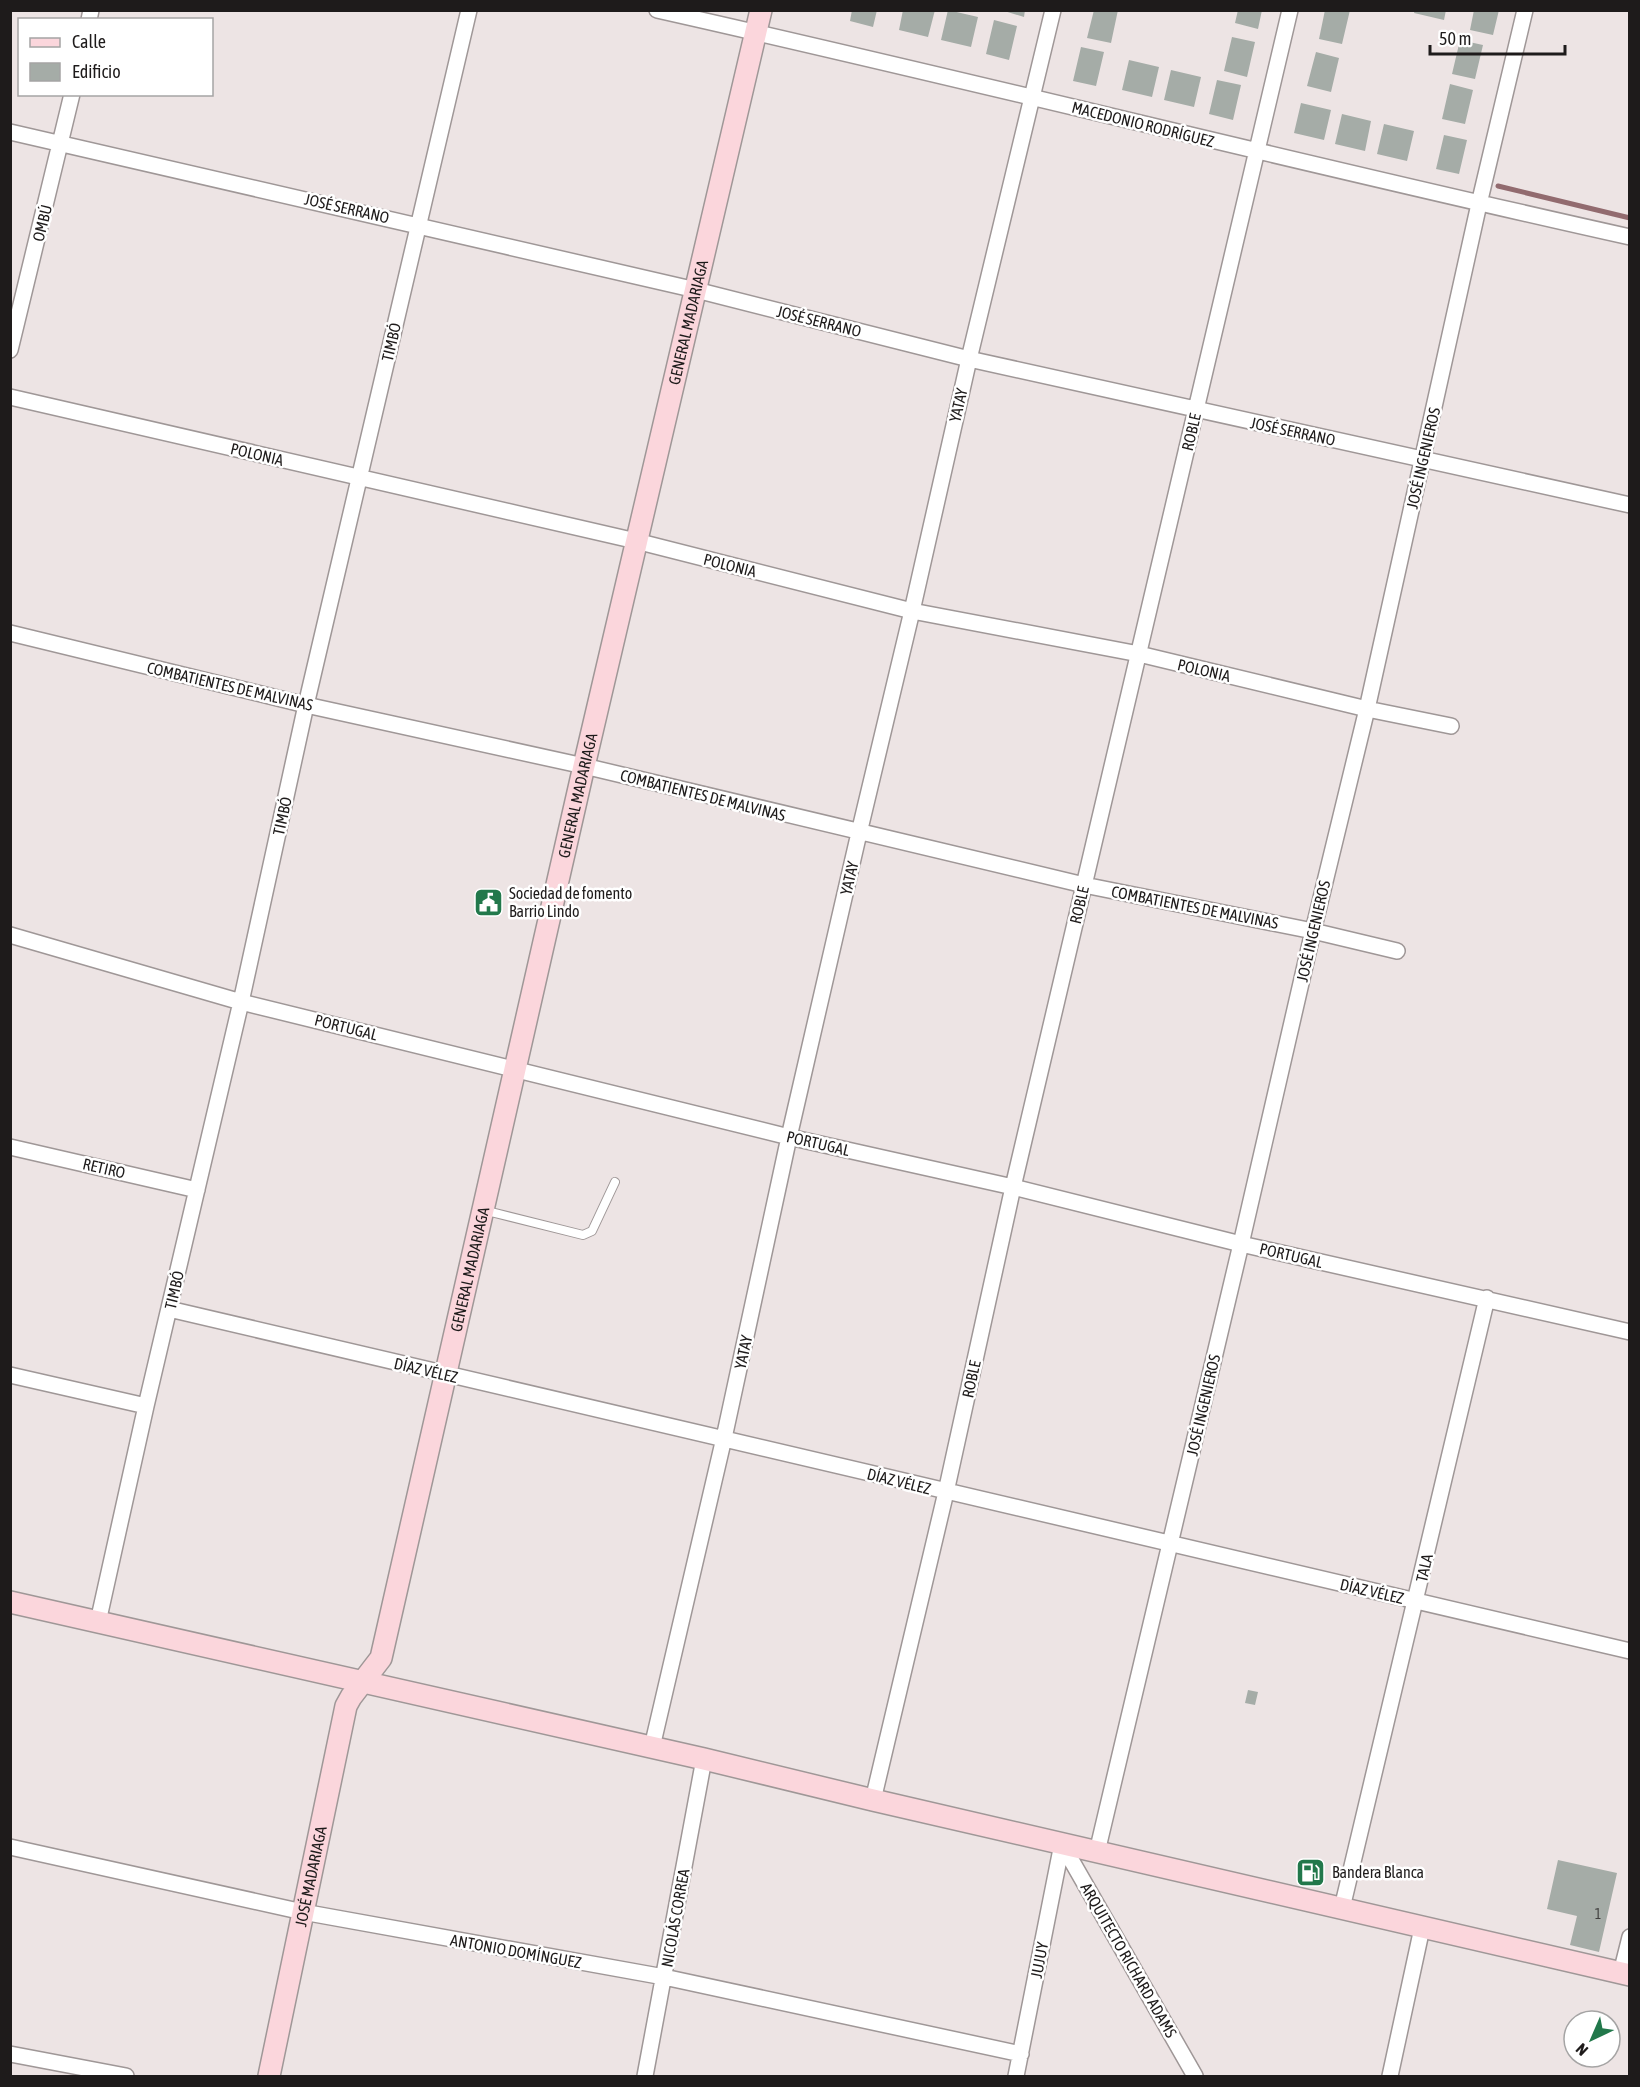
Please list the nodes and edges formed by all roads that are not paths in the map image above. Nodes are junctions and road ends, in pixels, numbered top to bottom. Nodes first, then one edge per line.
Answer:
1 (469, 10) edge
2 (657, 10) edge
3 (761, 10) edge
4 (1053, 10) edge
5 (1290, 10) edge
6 (1525, 10) edge
7 (756, 33) junction
8 (72, 96) edge
9 (1033, 97) junction
10 (10, 132) edge
11 (61, 144) junction
12 (1255, 151) junction
13 (1479, 204) junction
14 (419, 225) junction
15 (1629, 237) edge
16 (696, 290) junction
17 (10, 350) edge
18 (969, 358) junction
19 (10, 397) edge
20 (1196, 410) junction
21 (1424, 459) junction
22 (359, 478) junction
23 (1629, 505) edge
24 (636, 541) junction
25 (912, 611) junction
26 (10, 633) edge
27 (1139, 654) junction
28 (306, 705) junction
29 (1367, 709) junction
30 (1451, 726) dead end
31 (584, 765) junction
32 (859, 833) junction
33 (1084, 885) junction
34 (1313, 931) junction
35 (10, 935) edge
36 (1397, 951) dead end
37 (241, 1002) junction
38 (516, 1069) junction
39 (789, 1137) junction
40 (10, 1147) edge
41 (615, 1182) dead end
42 (1013, 1188) junction
43 (197, 1190) junction
44 (483, 1210) junction
45 (1242, 1244) junction
46 (1487, 1298) junction
47 (169, 1309) junction
48 (1629, 1332) edge
49 (10, 1375) edge
50 (445, 1375) junction
51 (146, 1406) junction
52 (724, 1438) junction
53 (946, 1492) junction
54 (1170, 1544) junction
55 (1416, 1601) junction
56 (10, 1602) edge
57 (99, 1622) junction
58 (1629, 1651) edge
59 (362, 1681) junction
60 (652, 1747) junction
61 (704, 1759) junction
62 (873, 1800) junction
63 (1062, 1844) junction
64 (10, 1847) edge
65 (1097, 1852) junction
66 (1342, 1908) junction
67 (303, 1912) junction
68 (1422, 1928) junction
69 (1629, 1937) edge
70 (1625, 1974) edge
71 (664, 1977) junction
72 (10, 2054) edge
73 (1021, 2054) junction
74 (126, 2076) edge
75 (270, 2076) edge
76 (645, 2076) edge
77 (1016, 2076) edge
78 (1195, 2076) edge
79 (1390, 2076) edge

1 - 14 street, TIMBÓ
2 - 7 street, MACEDONIO RODRÍGUEZ
3 - 7 street, GENERAL MADARIAGA
4 - 9 street, YATAY
5 - 12 street, ROBLE
6 - 13 street, JOSÉ INGENIEROS
7 - 9 street, MACEDONIO RODRÍGUEZ
7 - 16 street, GENERAL MADARIAGA
8 - 11 street, OMBÚ
9 - 12 street, MACEDONIO RODRÍGUEZ
9 - 18 street, YATAY
10 - 11 street, JOSÉ SERRANO
11 - 14 street, JOSÉ SERRANO
11 - 17 street, OMBÚ
12 - 13 street, MACEDONIO RODRÍGUEZ
12 - 20 street, ROBLE
13 - 15 street, MACEDONIO RODRÍGUEZ
13 - 21 street, JOSÉ INGENIEROS
14 - 16 street, JOSÉ SERRANO
14 - 22 street, TIMBÓ
16 - 18 street, JOSÉ SERRANO
16 - 24 street, GENERAL MADARIAGA
18 - 20 street, JOSÉ SERRANO
18 - 25 street, YATAY
19 - 22 street, POLONIA
20 - 21 street, JOSÉ SERRANO
20 - 27 street, ROBLE
21 - 23 street, JOSÉ SERRANO
21 - 29 street, JOSÉ INGENIEROS
22 - 24 street, POLONIA
22 - 28 street, TIMBÓ
24 - 25 street, POLONIA
24 - 31 street, GENERAL MADARIAGA
25 - 27 street, POLONIA
25 - 32 street, YATAY
26 - 28 street, COMBATIENTES DE MALVINAS
27 - 29 street, POLONIA
27 - 33 street, ROBLE
28 - 31 street, COMBATIENTES DE MALVINAS
28 - 37 street, TIMBÓ
29 - 30 street, POLONIA
29 - 34 street, JOSÉ INGENIEROS
31 - 32 street, COMBATIENTES DE MALVINAS
31 - 38 street, GENERAL MADARIAGA
32 - 33 street, COMBATIENTES DE MALVINAS
32 - 39 street, YATAY
33 - 34 street, COMBATIENTES DE MALVINAS
33 - 42 street, ROBLE
34 - 36 street, COMBATIENTES DE MALVINAS
34 - 45 street, JOSÉ INGENIEROS
35 - 37 street, PORTUGAL
37 - 38 street, PORTUGAL
37 - 43 street, TIMBÓ
38 - 39 street, PORTUGAL
38 - 44 street, GENERAL MADARIAGA
39 - 42 street, PORTUGAL
39 - 52 street, YATAY
40 - 43 street, RETIRO
41 - 44 lane
42 - 45 street, PORTUGAL
42 - 53 street, ROBLE
43 - 47 street, TIMBÓ
44 - 50 street, GENERAL MADARIAGA
45 - 46 street, PORTUGAL
45 - 54 street, JOSÉ INGENIEROS
46 - 48 street, PORTUGAL
46 - 55 street, TALA
47 - 50 street, DÍAZ VÉLEZ
47 - 51 street, TIMBÓ
49 - 51 street
50 - 52 street, DÍAZ VÉLEZ
50 - 59 street, GENERAL MADARIAGA
51 - 57 street, TIMBÓ
52 - 53 street, DÍAZ VÉLEZ
52 - 60 street, YATAY
53 - 54 street, DÍAZ VÉLEZ
53 - 62 street, ROBLE
54 - 55 street, DÍAZ VÉLEZ
54 - 65 street, JOSÉ INGENIEROS
55 - 58 street, DÍAZ VÉLEZ
55 - 66 street, TALA
56 - 57 street
57 - 59 street
59 - 60 street
59 - 67 street, JOSÉ MADARIAGA
60 - 61 street
61 - 62 street
61 - 71 street, NICOLÁS CORREA
62 - 63 street
63 - 65 street
63 - 73 street, JUJUY
63 - 78 street, ARQUITECTO RICHARD ADAMS
64 - 67 street, ANTONIO DOMÍNGUEZ
65 - 66 street
66 - 68 street
67 - 71 street, ANTONIO DOMÍNGUEZ
67 - 75 street, JOSÉ MADARIAGA
68 - 70 street
68 - 79 street
69 - 70 street
71 - 73 street, ANTONIO DOMÍNGUEZ
71 - 76 street, NICOLÁS CORREA
72 - 74 street
73 - 77 street, JUJUY

